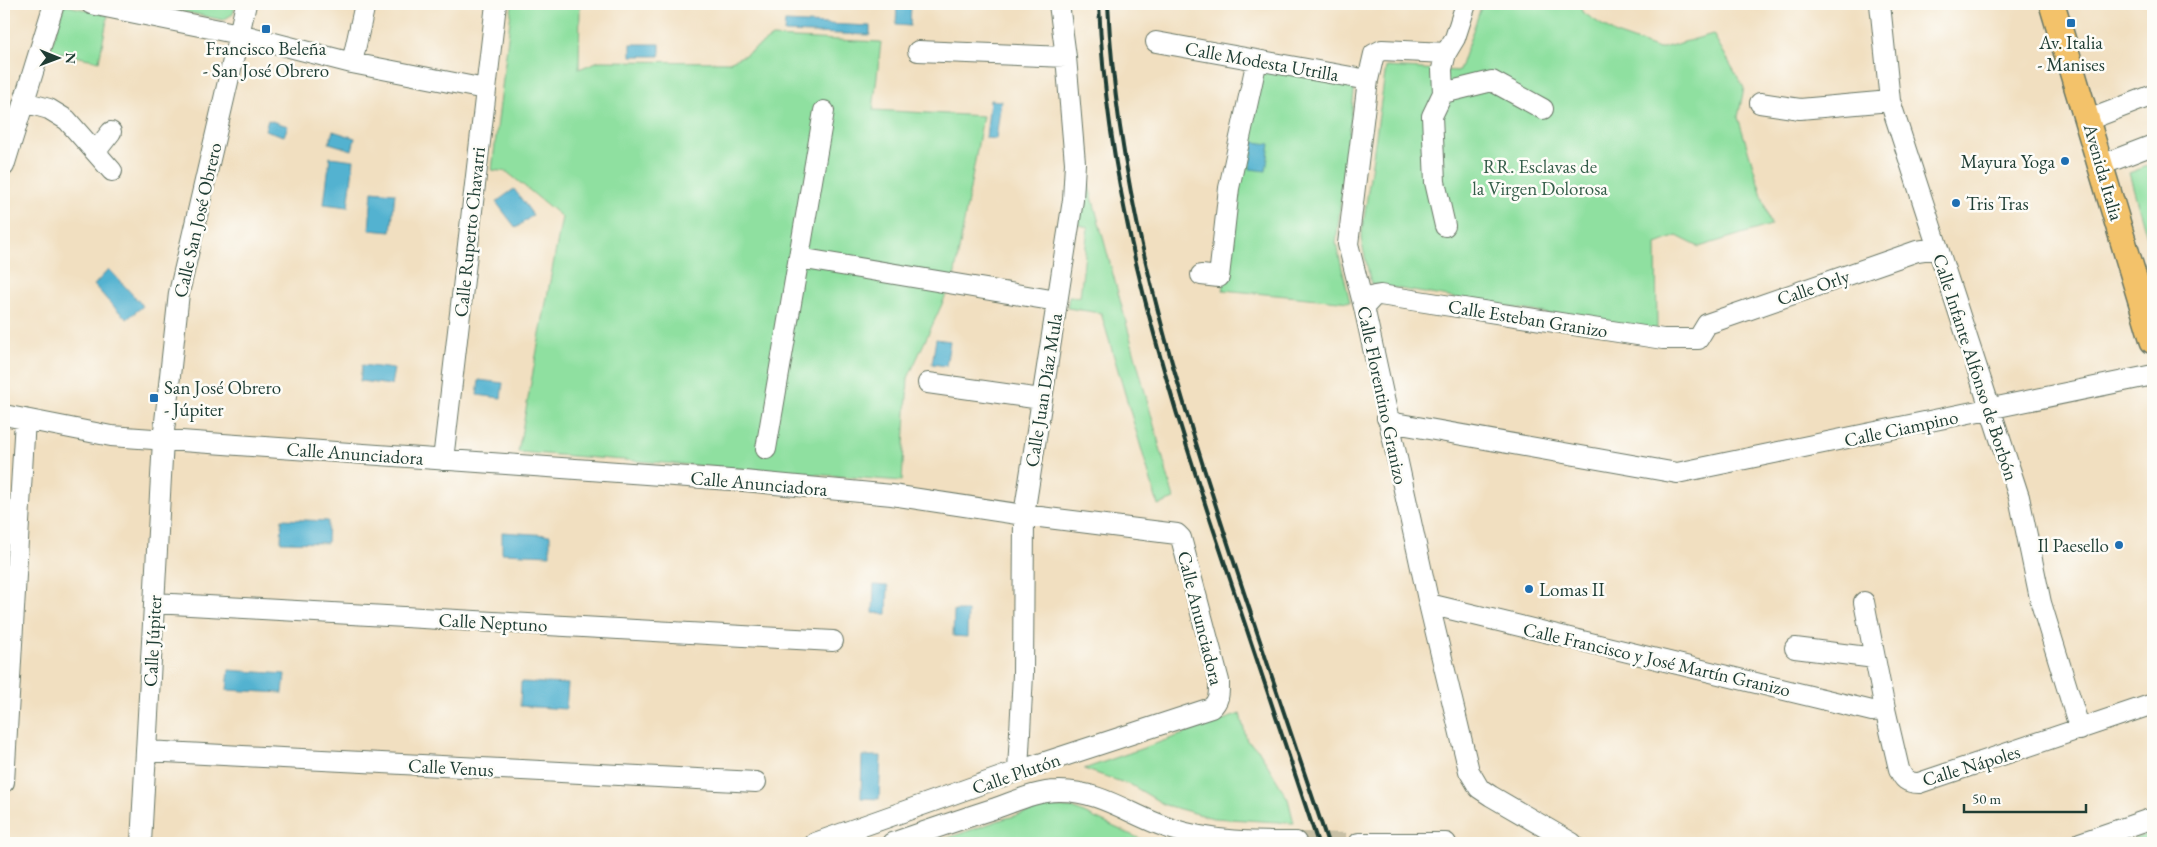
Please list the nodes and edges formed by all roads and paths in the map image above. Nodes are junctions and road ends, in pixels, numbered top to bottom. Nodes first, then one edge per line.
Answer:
1 (54, 4) edge
2 (92, 4) edge
3 (246, 4) edge
4 (365, 4) edge
5 (496, 4) edge
6 (1466, 4) edge
7 (1880, 4) edge
8 (2052, 4) edge
9 (1061, 6) edge
10 (239, 34) junction
11 (1156, 42) dead end
12 (918, 52) dead end
13 (1446, 53) junction
14 (1066, 57) junction
15 (1257, 60) junction
16 (352, 64) junction
17 (1368, 80) junction
18 (485, 89) junction
19 (1444, 93) junction
20 (2153, 95) edge
21 (1890, 101) junction
22 (24, 102) junction
23 (1760, 103) dead end
24 (1543, 109) dead end
25 (824, 111) dead end
26 (2088, 120) junction
27 (111, 132) dead end
28 (2153, 145) edge
29 (96, 151) junction
30 (2101, 165) junction
31 (4, 166) edge
32 (112, 171) dead end
33 (1445, 226) dead end
34 (1937, 248) junction
35 (799, 258) junction
36 (1201, 275) dead end
37 (1057, 301) junction
38 (1364, 307) junction
39 (1698, 339) joint
40 (2153, 341) edge
41 (2153, 375) edge
42 (928, 383) dead end
43 (1041, 399) junction
44 (1989, 410) junction
45 (4, 415) edge
46 (1387, 418) junction
47 (25, 419) junction
48 (163, 440) junction
49 (766, 449) dead end
50 (444, 460) junction
51 (1024, 515) junction
52 (1864, 602) dead end
53 (154, 603) junction
54 (1429, 604) junction
55 (833, 640) dead end
56 (1795, 648) dead end
57 (1875, 658) junction
58 (1217, 703) joint
59 (2153, 704) edge
60 (1885, 709) junction
61 (2080, 730) junction
62 (146, 752) junction
63 (1018, 771) junction
64 (4, 782) edge
65 (756, 782) dead end
66 (2153, 818) edge
67 (1296, 842) edge
68 (141, 843) edge
69 (815, 843) edge
70 (892, 843) edge
71 (1359, 843) edge
72 (1446, 843) edge
73 (1572, 843) edge
74 (2080, 843) edge

1 - 22 street
2 - 10 street
3 - 10 street, Calle San José Obrero
4 - 16 street
5 - 18 street, Calle Ruperto Chavarri
6 - 13 street
7 - 21 street, Calle Infante Alfonso de Borbón
8 - 26 main road, Avenida Italia
9 - 14 street, Calle Juan Díaz Mula
10 - 16 street
10 - 48 street, Calle San José Obrero
11 - 15 street, Calle Modesta Utrilla
12 - 14 street
13 - 17 street, Calle Florentino Granizo
13 - 19 street
14 - 37 street, Calle Juan Díaz Mula
15 - 17 street, Calle Modesta Utrilla
15 - 36 street
16 - 18 street
17 - 38 street, Calle Florentino Granizo
18 - 50 street, Calle Ruperto Chavarri
19 - 24 street
19 - 33 street
20 - 26 street
21 - 23 street
21 - 34 street, Calle Infante Alfonso de Borbón
22 - 29 street
22 - 31 street
25 - 35 street
26 - 30 main road, Avenida Italia
27 - 29 street
28 - 30 street
29 - 32 street
30 - 40 main road, Avenida Italia
34 - 39 street, Calle Orly
34 - 44 street, Calle Infante Alfonso de Borbón
35 - 37 street
35 - 49 street
37 - 43 street, Calle Juan Díaz Mula
38 - 39 street, Calle Esteban Granizo
38 - 46 street, Calle Florentino Granizo
41 - 44 street, Calle Ciampino
42 - 43 street
43 - 51 street, Calle Juan Díaz Mula
44 - 46 street, Calle Ciampino
44 - 61 street, Calle Infante Alfonso de Borbón
45 - 47 street, Calle Anunciadora
46 - 54 street, Calle Florentino Granizo
47 - 48 street, Calle Anunciadora
47 - 64 street
48 - 50 street, Calle Anunciadora
48 - 53 street, Calle Júpiter
50 - 51 street, Calle Anunciadora
51 - 58 street, Calle Anunciadora
51 - 63 street, Calle Juan Díaz Mula
52 - 57 street, Calle Nápoles
53 - 55 street, Calle Neptuno
53 - 62 street, Calle Júpiter
54 - 60 street, Calle Francisco y José Martín Granizo
54 - 73 street, Calle Florentino Granizo
56 - 57 street
57 - 60 street, Calle Nápoles
58 - 63 street, Calle Plutón
59 - 61 street, Calle Nápoles
60 - 61 street, Calle Nápoles
62 - 65 street, Calle Venus
62 - 68 street, Calle Júpiter
63 - 69 street, Calle Plutón
66 - 74 street
67 - 70 street
71 - 72 street

